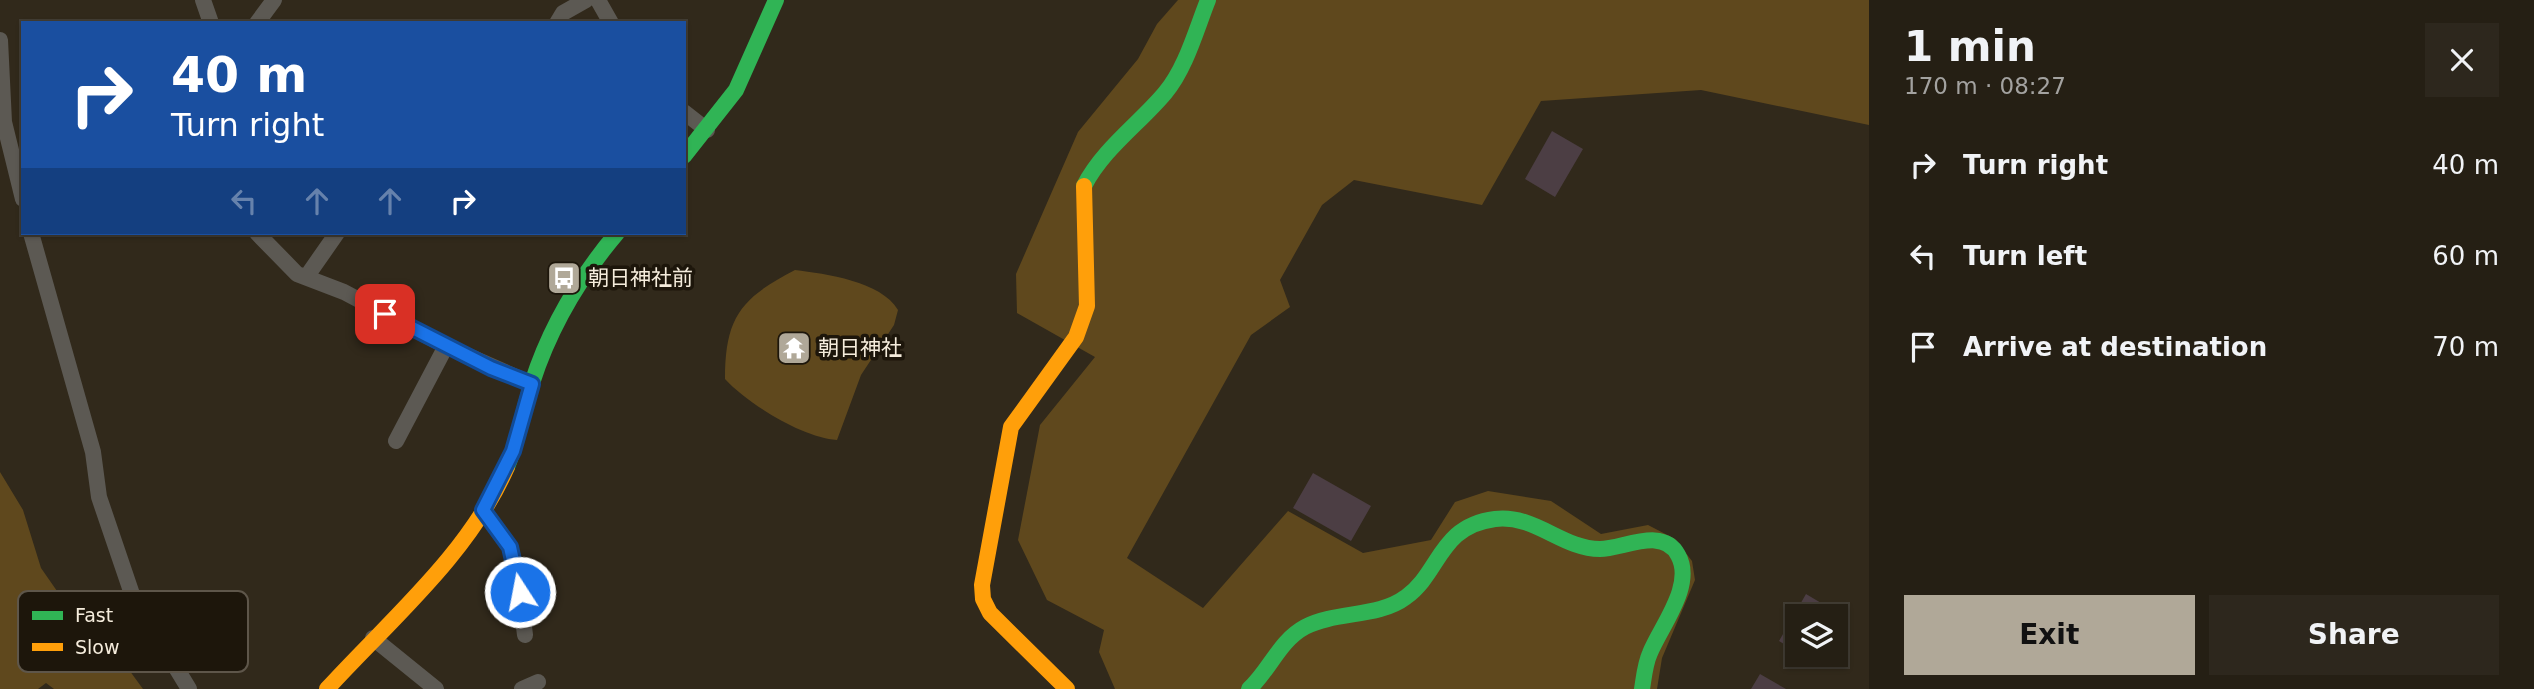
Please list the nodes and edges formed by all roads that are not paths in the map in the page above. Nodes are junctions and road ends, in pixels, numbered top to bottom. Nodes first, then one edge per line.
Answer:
1 (203, 0) edge
2 (274, 0) edge
3 (586, 0) edge
4 (597, 0) edge
5 (776, 0) edge
6 (1208, 0) edge
7 (210, 21) edge
8 (258, 21) edge
9 (558, 21) edge
10 (610, 21) edge
11 (0, 40) edge
12 (686, 114) edge
13 (708, 130) junction
14 (686, 154) edge
15 (21, 191) edge
16 (32, 235) edge
17 (259, 235) edge
18 (336, 235) edge
19 (615, 235) edge
20 (307, 276) junction
21 (446, 346) junction
22 (532, 384) junction
23 (396, 441) dead end
24 (483, 510) junction
25 (131, 591) edge
26 (525, 635) dead end
27 (373, 638) junction
28 (179, 672) edge
29 (538, 682) dead end
30 (189, 689) edge
31 (327, 689) edge
32 (436, 689) edge
33 (522, 689) edge
34 (1067, 689) edge
35 (1249, 689) edge
36 (1642, 689) edge

1 - 7 street
2 - 8 street
3 - 9 street
4 - 10 street
5 - 13 street
6 - 34 street
11 - 15 street
12 - 13 street
13 - 14 street
16 - 25 street
17 - 20 street
18 - 20 street
19 - 22 street
20 - 21 street
21 - 22 street
21 - 23 street
22 - 24 street
24 - 26 street
24 - 27 street
27 - 31 street
27 - 32 street
28 - 30 street
29 - 33 street
35 - 36 street

